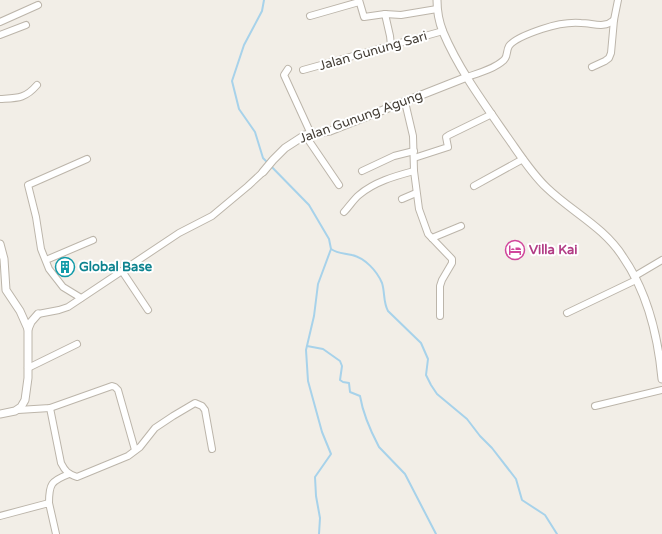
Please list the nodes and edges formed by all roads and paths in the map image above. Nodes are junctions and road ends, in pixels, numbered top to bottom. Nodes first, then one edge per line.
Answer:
1 (437, 0) edge
2 (618, 0) edge
3 (359, 1) edge
4 (38, 5) dead end
5 (437, 9) junction
6 (385, 14) junction
7 (310, 16) dead end
8 (614, 20) junction
9 (0, 22) edge
10 (26, 25) dead end
11 (443, 31) junction
12 (0, 35) edge
13 (391, 46) junction
14 (592, 67) dead end
15 (288, 69) dead end
16 (303, 70) dead end
17 (467, 77) junction
18 (36, 85) dead end
19 (0, 99) edge
20 (405, 102) junction
21 (492, 114) junction
22 (308, 134) junction
23 (414, 154) junction
24 (87, 159) dead end
25 (523, 159) junction
26 (362, 171) dead end
27 (414, 171) junction
28 (263, 172) joint
29 (339, 185) dead end
30 (474, 186) dead end
31 (416, 193) junction
32 (402, 199) dead end
33 (344, 212) dead end
34 (461, 226) dead end
35 (432, 238) junction
36 (93, 240) dead end
37 (0, 244) edge
38 (46, 260) junction
39 (662, 260) edge
40 (122, 271) junction
41 (636, 278) junction
42 (81, 298) junction
43 (148, 310) dead end
44 (20, 311) junction
45 (567, 313) dead end
46 (38, 314) junction
47 (440, 316) dead end
48 (28, 329) junction
49 (77, 344) dead end
50 (28, 368) junction
51 (662, 379) edge
52 (662, 390) edge
53 (595, 406) dead end
54 (50, 408) junction
55 (18, 410) junction
56 (0, 414) edge
57 (212, 449) dead end
58 (135, 450) junction
59 (69, 474) junction
60 (49, 503) junction
61 (0, 516) edge
62 (56, 534) edge

1 - 5 street
2 - 8 street
3 - 6 street
3 - 7 street
4 - 9 street
5 - 6 street
5 - 11 street
6 - 13 street
8 - 14 street
8 - 17 street
10 - 12 street
11 - 13 street, Jalan Gunung Sari
11 - 17 street
13 - 16 street, Jalan Gunung Sari
15 - 22 street
17 - 20 street, Jalan Gunung Agung
17 - 21 street
18 - 19 street
20 - 22 street, Jalan Gunung Agung
20 - 23 street
21 - 23 street
21 - 25 street
22 - 28 street, Jalan Gunung Agung
22 - 29 street
23 - 26 street
23 - 27 street
24 - 38 street
25 - 30 street
25 - 41 street
27 - 31 street
27 - 33 street
28 - 40 street
31 - 32 street
31 - 35 street
34 - 35 street
35 - 47 street
36 - 38 street
37 - 44 street
38 - 42 street
39 - 41 street
40 - 42 street
40 - 43 street
41 - 45 street
41 - 51 street
42 - 46 street
44 - 46 street
44 - 48 street
46 - 48 street
48 - 50 street
49 - 50 street
50 - 55 street
52 - 53 street
54 - 55 street
54 - 58 street
54 - 59 street
55 - 56 street
57 - 58 street
58 - 59 street
59 - 60 street
60 - 61 street
60 - 62 street

